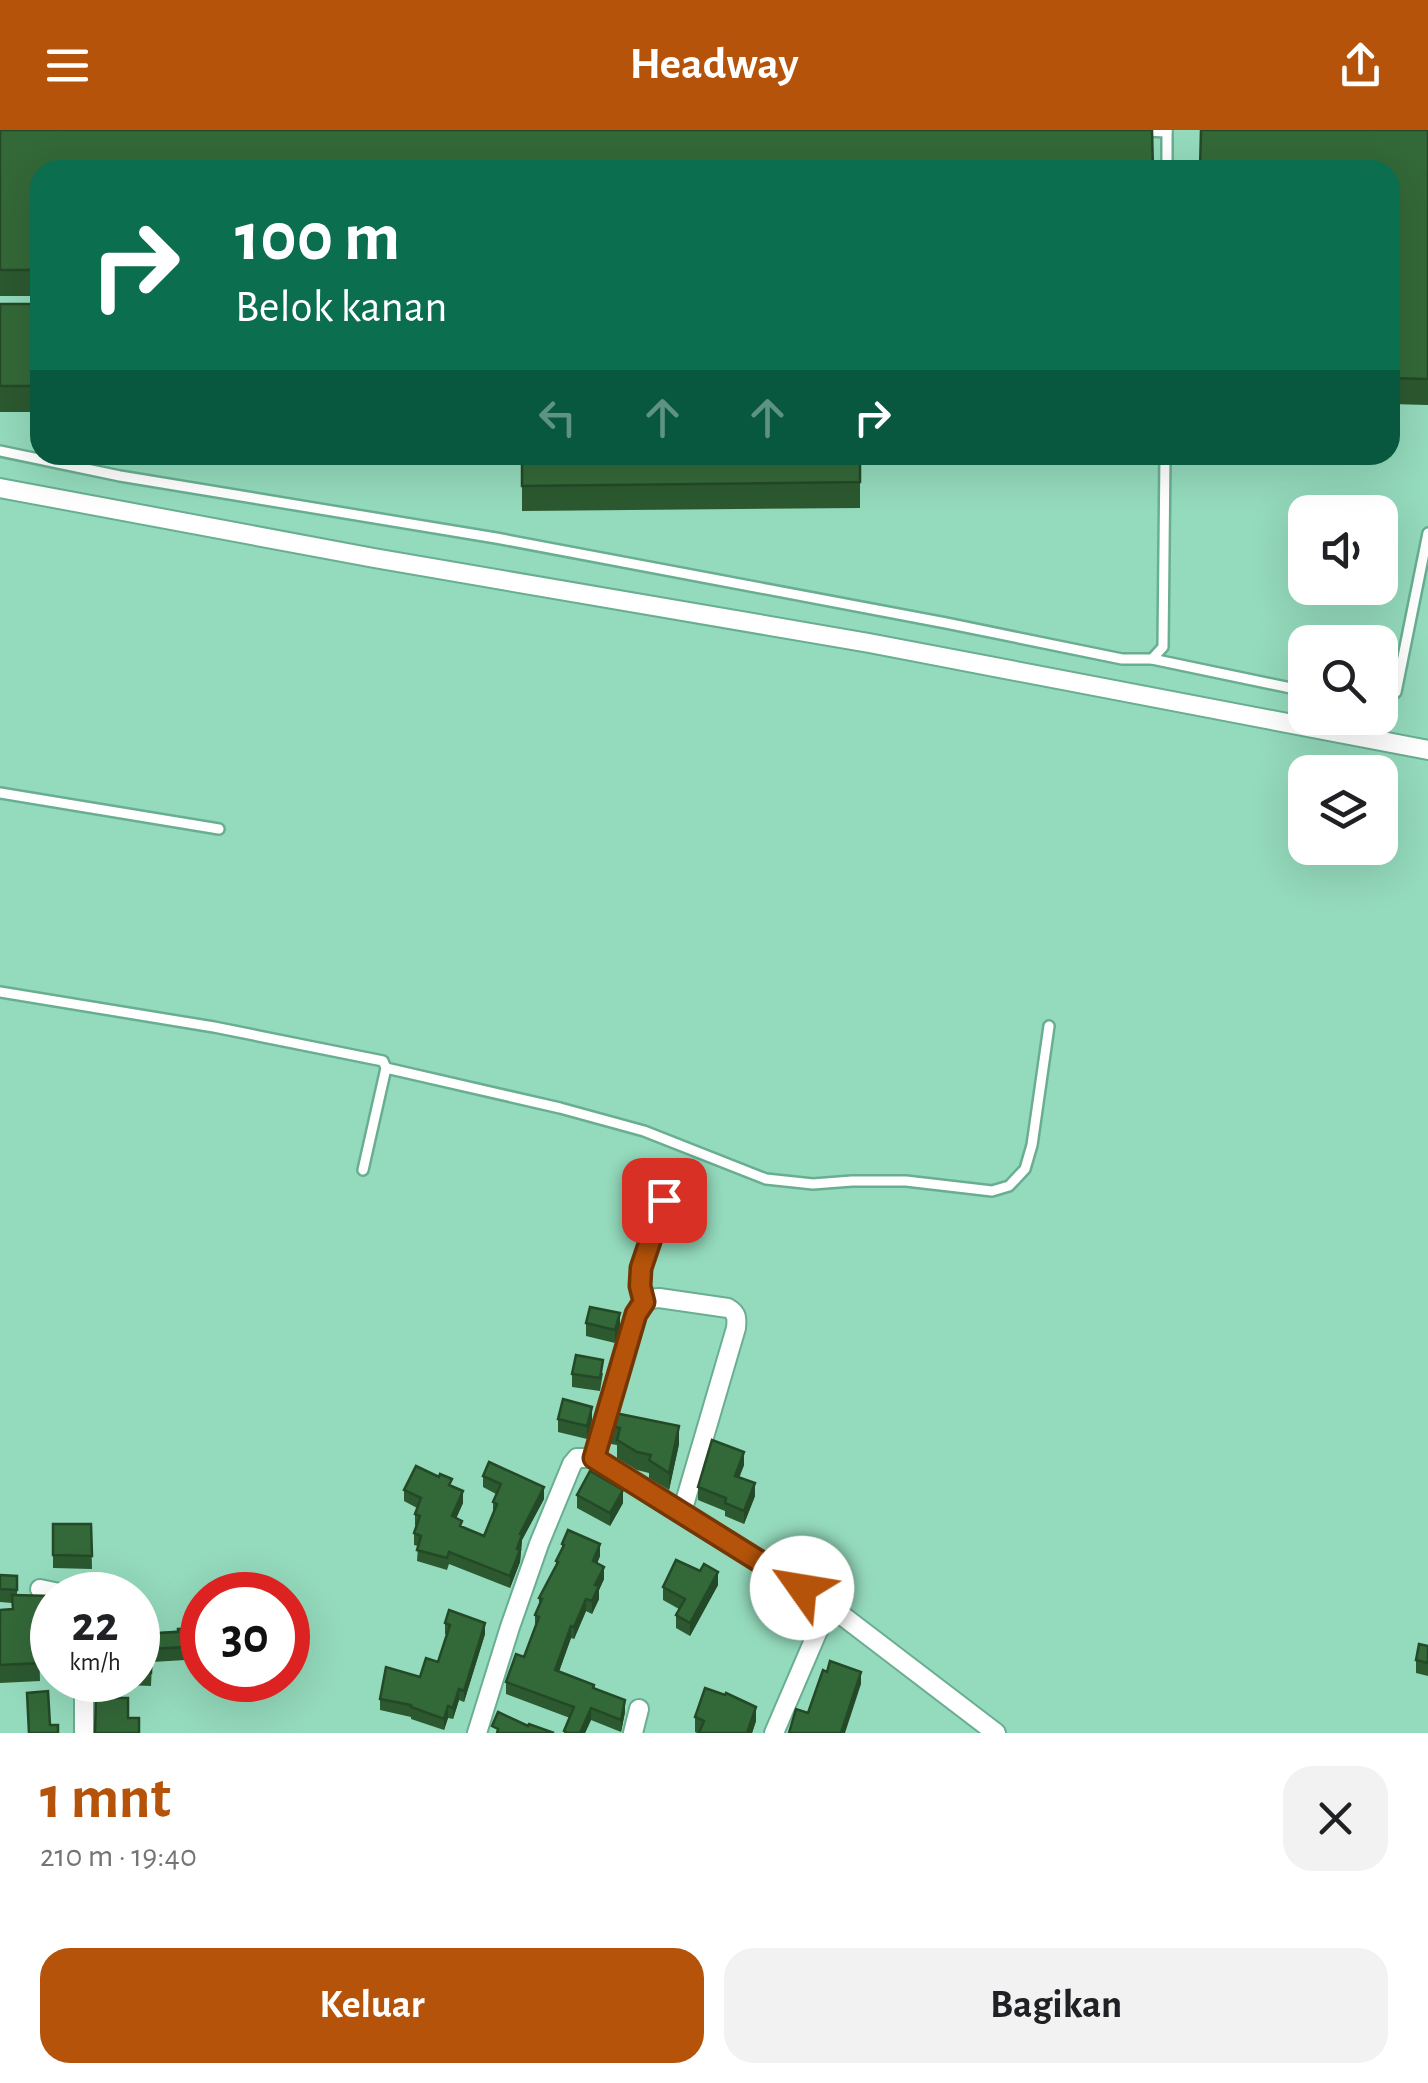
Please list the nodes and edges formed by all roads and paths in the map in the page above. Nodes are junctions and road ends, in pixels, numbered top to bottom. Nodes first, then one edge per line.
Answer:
1 (1133, 131) edge
2 (1167, 131) edge
3 (1167, 160) edge
4 (0, 451) edge
5 (30, 457) edge
6 (67, 465) edge
7 (1165, 465) edge
8 (0, 488) edge
9 (1428, 533) edge
10 (1152, 658) junction
11 (1398, 682) edge
12 (1288, 687) edge
13 (1428, 750) edge
14 (0, 793) edge
15 (219, 830) dead end
16 (0, 992) edge
17 (1049, 1026) dead end
18 (386, 1068) junction
19 (363, 1170) dead end
20 (664, 1200) dead end
21 (644, 1302) junction
22 (594, 1458) junction
23 (682, 1512) junction
24 (831, 1607) junction
25 (84, 1702) edge
26 (640, 1709) dead end
27 (84, 1733) edge
28 (477, 1733) edge
29 (633, 1733) edge
30 (774, 1733) edge
31 (996, 1733) edge

1 - 2 lane
2 - 3 lane
4 - 5 lane
6 - 10 lane
7 - 10 lane
8 - 13 street
9 - 11 lane
10 - 12 lane
14 - 15 lane
16 - 18 lane
17 - 18 lane
18 - 19 lane
20 - 21 street
21 - 22 street
21 - 23 street
22 - 23 street
22 - 28 street
23 - 24 street
24 - 30 street
24 - 31 street
25 - 27 street
26 - 29 street

